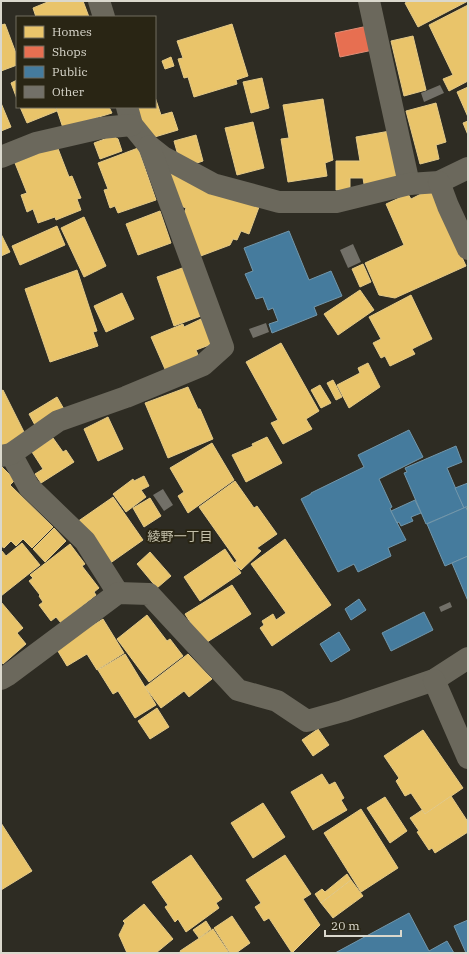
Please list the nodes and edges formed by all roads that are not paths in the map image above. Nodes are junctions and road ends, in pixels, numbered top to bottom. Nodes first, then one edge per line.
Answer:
1 (99, 1) edge
2 (369, 1) edge
3 (104, 16) edge
4 (130, 116) edge
5 (149, 146) junction
6 (1, 157) edge
7 (468, 168) edge
8 (439, 182) junction
9 (409, 184) junction
10 (468, 249) edge
11 (6, 455) edge
12 (118, 593) junction
13 (468, 658) edge
14 (1, 679) edge
15 (434, 680) junction
16 (468, 758) edge

1 - 3 street
2 - 9 street
4 - 5 street
4 - 6 street
5 - 9 street
5 - 11 street
7 - 8 street
8 - 9 street
8 - 10 street
11 - 12 street
12 - 14 street
12 - 15 street
13 - 15 street
15 - 16 street

